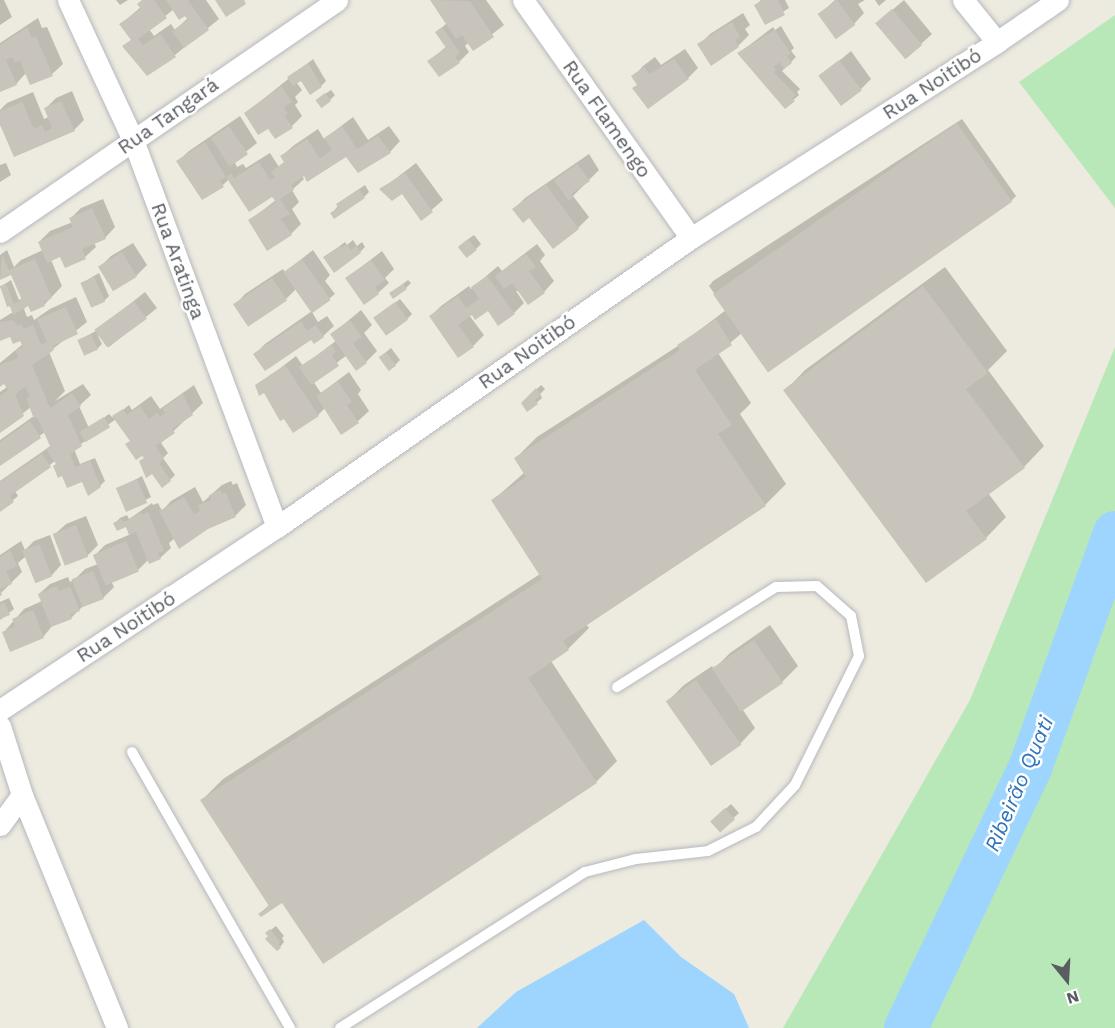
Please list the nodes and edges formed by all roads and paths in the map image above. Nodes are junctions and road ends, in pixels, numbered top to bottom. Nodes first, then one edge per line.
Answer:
1 (68, 0) edge
2 (337, 0) edge
3 (523, 0) edge
4 (1058, 0) edge
5 (970, 4) edge
6 (997, 42) junction
7 (133, 140) junction
8 (0, 232) edge
9 (691, 238) junction
10 (277, 527) junction
11 (616, 687) dead end
12 (0, 710) edge
13 (0, 726) edge
14 (132, 752) dead end
15 (22, 795) junction
16 (0, 825) edge
17 (117, 1028) edge
18 (290, 1028) edge
19 (340, 1028) edge

1 - 7 street, Rua Aratinga
2 - 7 street, Rua Tangará
3 - 9 street, Rua Flamengo
4 - 6 street, Rua Noitibó
5 - 6 street
6 - 9 street, Rua Noitibó
7 - 8 street, Rua Tangará
7 - 10 street, Rua Aratinga
9 - 10 street, Rua Noitibó
10 - 12 street, Rua Noitibó
11 - 19 lane
13 - 15 street
14 - 18 lane
15 - 16 street
15 - 17 street

